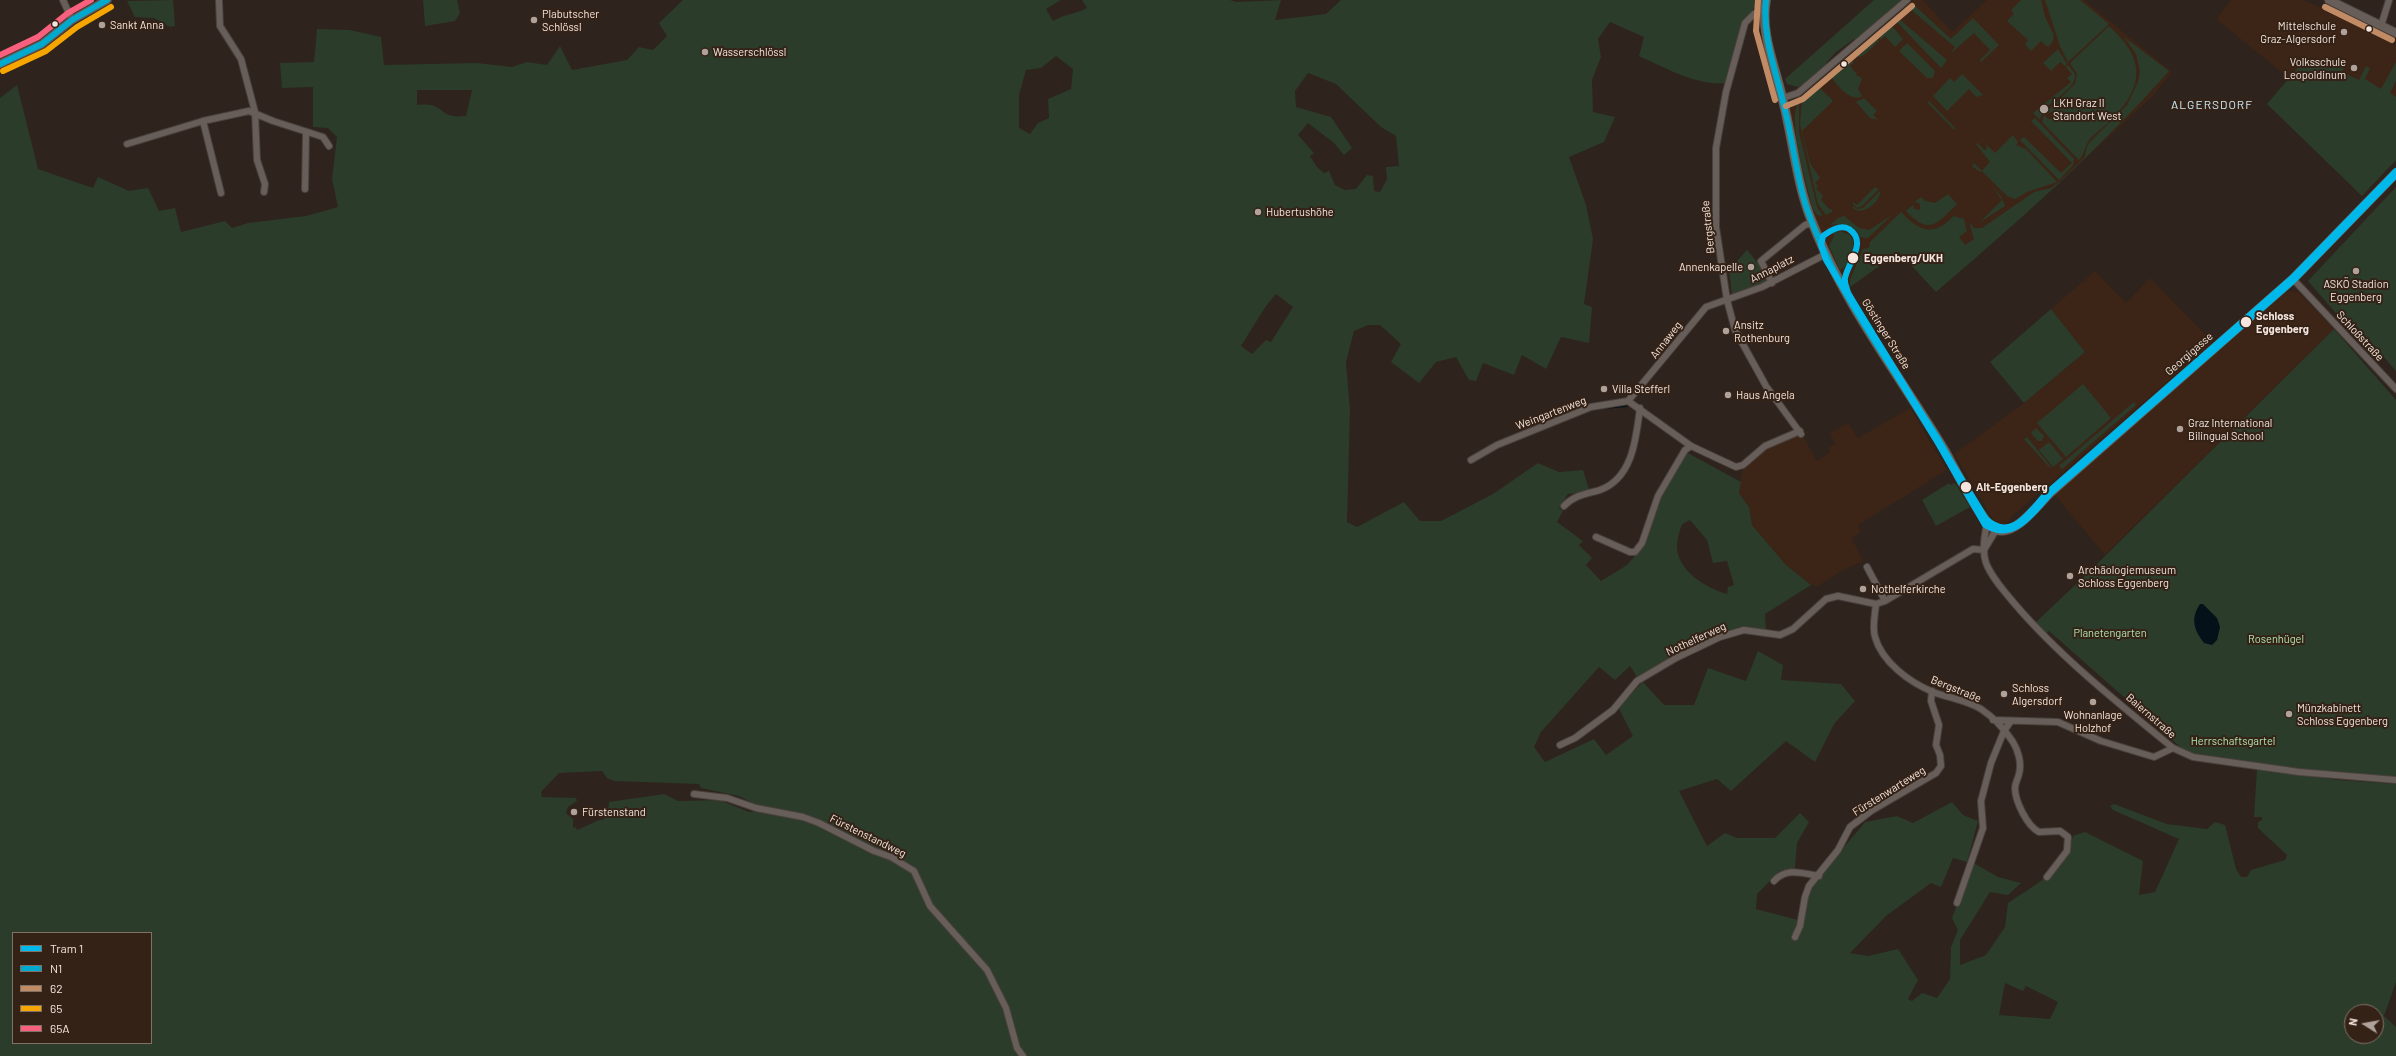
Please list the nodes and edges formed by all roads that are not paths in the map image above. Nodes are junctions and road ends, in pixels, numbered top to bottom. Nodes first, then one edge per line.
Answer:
1 (63, 0) edge
2 (107, 0) edge
3 (219, 0) edge
4 (1766, 0) edge
5 (1907, 0) edge
6 (2329, 0) edge
7 (2390, 0) edge
8 (1763, 12) junction
9 (72, 20) junction
10 (2381, 26) junction
11 (2396, 33) edge
12 (0, 64) edge
13 (1783, 98) junction
14 (255, 112) junction
15 (203, 121) junction
16 (306, 132) junction
17 (127, 144) dead end
18 (329, 146) dead end
19 (2396, 173) edge
20 (305, 189) dead end
21 (264, 192) dead end
22 (221, 193) dead end
23 (1812, 223) junction
24 (1826, 254) junction
25 (2293, 279) junction
26 (1772, 283) junction
27 (1727, 300) junction
28 (2396, 389) edge
29 (1628, 402) junction
30 (1640, 408) junction
31 (1691, 446) junction
32 (1471, 460) dead end
33 (1564, 506) dead end
34 (1987, 524) junction
35 (1996, 530) junction
36 (1596, 537) dead end
37 (1984, 550) junction
38 (1867, 568) dead end
39 (1885, 601) junction
40 (1876, 604) junction
41 (1932, 692) junction
42 (1993, 720) junction
43 (2011, 720) junction
44 (2004, 731) junction
45 (1560, 745) dead end
46 (2173, 748) junction
47 (2396, 780) edge
48 (694, 794) dead end
49 (1819, 876) junction
50 (2047, 877) dead end
51 (1774, 881) dead end
52 (1957, 902) dead end
53 (1795, 937) dead end
54 (1023, 1056) edge

1 - 9 street
2 - 9 street
3 - 14 street
4 - 8 main road, Göstinger Straße
5 - 13 street
6 - 10 street
7 - 10 street
8 - 13 main road, Göstinger Straße
8 - 27 street, Bergstraße
9 - 12 street
10 - 11 street
13 - 23 main road, Göstinger Straße
14 - 15 street
14 - 16 street
14 - 21 street
15 - 17 street
15 - 22 street
16 - 18 street
16 - 20 street
19 - 25 main road, Georgigasse
23 - 24 main road, Göstinger Straße
23 - 26 street
24 - 26 street, Annaplatz
24 - 34 main road, Göstinger Straße
25 - 28 street, Schloßstraße
25 - 35 main road, Georgigasse
26 - 27 street, Annaplatz
27 - 29 street, Annaweg
27 - 31 street, Bergstraße
29 - 30 street
29 - 32 street, Weingartenweg
30 - 31 street
30 - 33 street
31 - 36 street
34 - 35 main road
34 - 37 street, Baiernstraße
35 - 37 street
37 - 39 street
37 - 46 street, Baiernstraße
38 - 39 street
39 - 40 street
40 - 41 street, Bergstraße
40 - 45 street, Nothelferweg
41 - 42 street, Bergstraße
41 - 49 street, Fürstenwarteweg
42 - 43 street
42 - 44 street, Bergstraße
43 - 44 street
43 - 46 street
44 - 50 street, Bergstraße
44 - 52 street
46 - 47 street, Baiernstraße
48 - 54 street, Fürstenstandweg
49 - 51 street
49 - 53 street, Fürstenwarteweg

